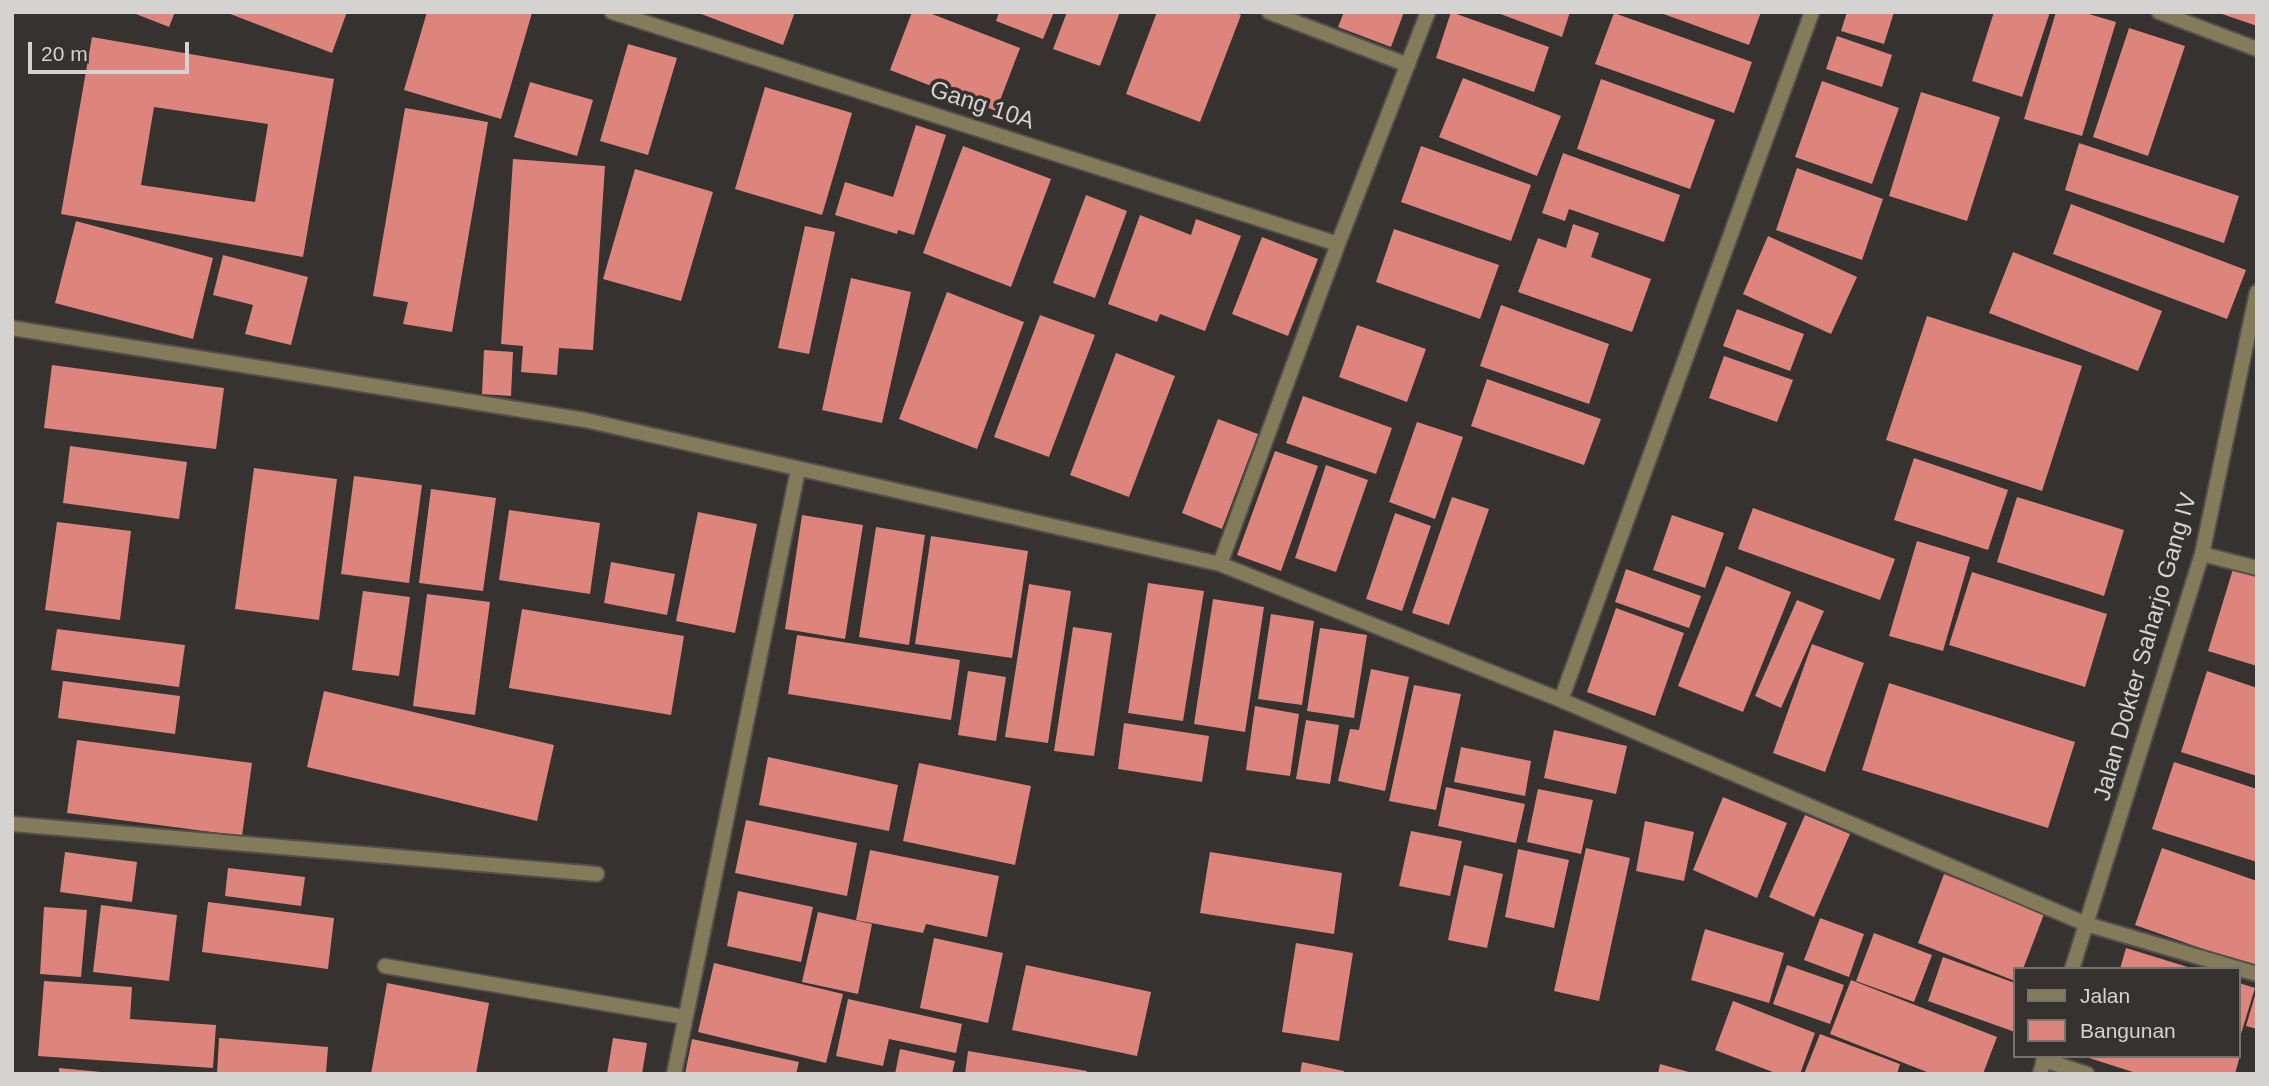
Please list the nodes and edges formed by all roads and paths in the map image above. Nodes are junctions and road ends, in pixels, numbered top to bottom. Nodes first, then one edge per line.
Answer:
1 (612, 12) edge
2 (1269, 12) edge
3 (1428, 12) edge
4 (1812, 12) edge
5 (2160, 12) edge
6 (2257, 49) edge
7 (1408, 65) junction
8 (1338, 244) junction
9 (2257, 292) edge
10 (12, 328) edge
11 (798, 470) junction
12 (2202, 554) junction
13 (1220, 564) junction
14 (2257, 568) edge
15 (1562, 699) junction
16 (12, 824) edge
17 (597, 874) dead end
18 (2086, 924) junction
19 (385, 966) dead end
20 (2073, 967) edge
21 (2233, 967) edge
22 (685, 1017) junction
23 (2043, 1063) edge
24 (674, 1074) edge
25 (2087, 1074) edge

1 - 8 street, Gang 10A
2 - 7 street
3 - 7 street
4 - 15 street
5 - 6 street
7 - 8 street
8 - 13 street
9 - 12 street, Jalan Dokter Saharjo Gang IV
10 - 11 street
11 - 13 street
11 - 22 street
12 - 14 street
12 - 18 street, Jalan Dokter Saharjo Gang IV
13 - 15 street
15 - 18 street
16 - 17 street
18 - 20 street, Jalan Dokter Saharjo Gang IV
18 - 21 street
19 - 22 street
22 - 24 street
23 - 25 street

